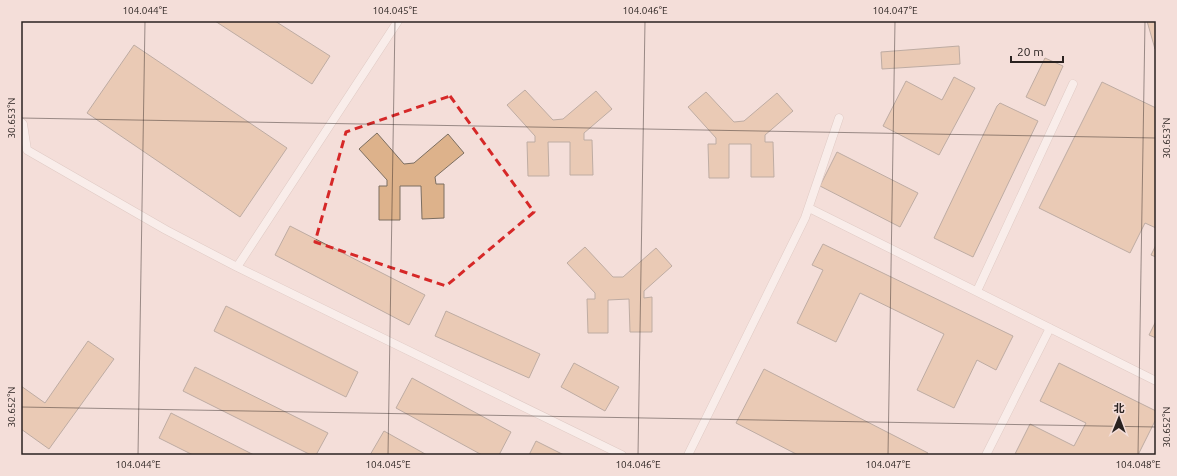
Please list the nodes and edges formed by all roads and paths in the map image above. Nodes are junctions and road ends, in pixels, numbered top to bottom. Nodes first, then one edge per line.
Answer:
1 (398, 21) edge
2 (1073, 84) dead end
3 (838, 118) dead end
4 (21, 122) edge
5 (809, 208) junction
6 (237, 267) junction
7 (976, 292) junction
8 (1050, 328) junction
9 (1156, 381) edge
10 (622, 455) edge
11 (688, 455) edge
12 (986, 455) edge

1 - 6 lane
2 - 7 lane
3 - 5 lane
4 - 6 lane
5 - 7 lane
5 - 11 lane
6 - 10 lane
7 - 8 lane
8 - 9 lane
8 - 12 lane

